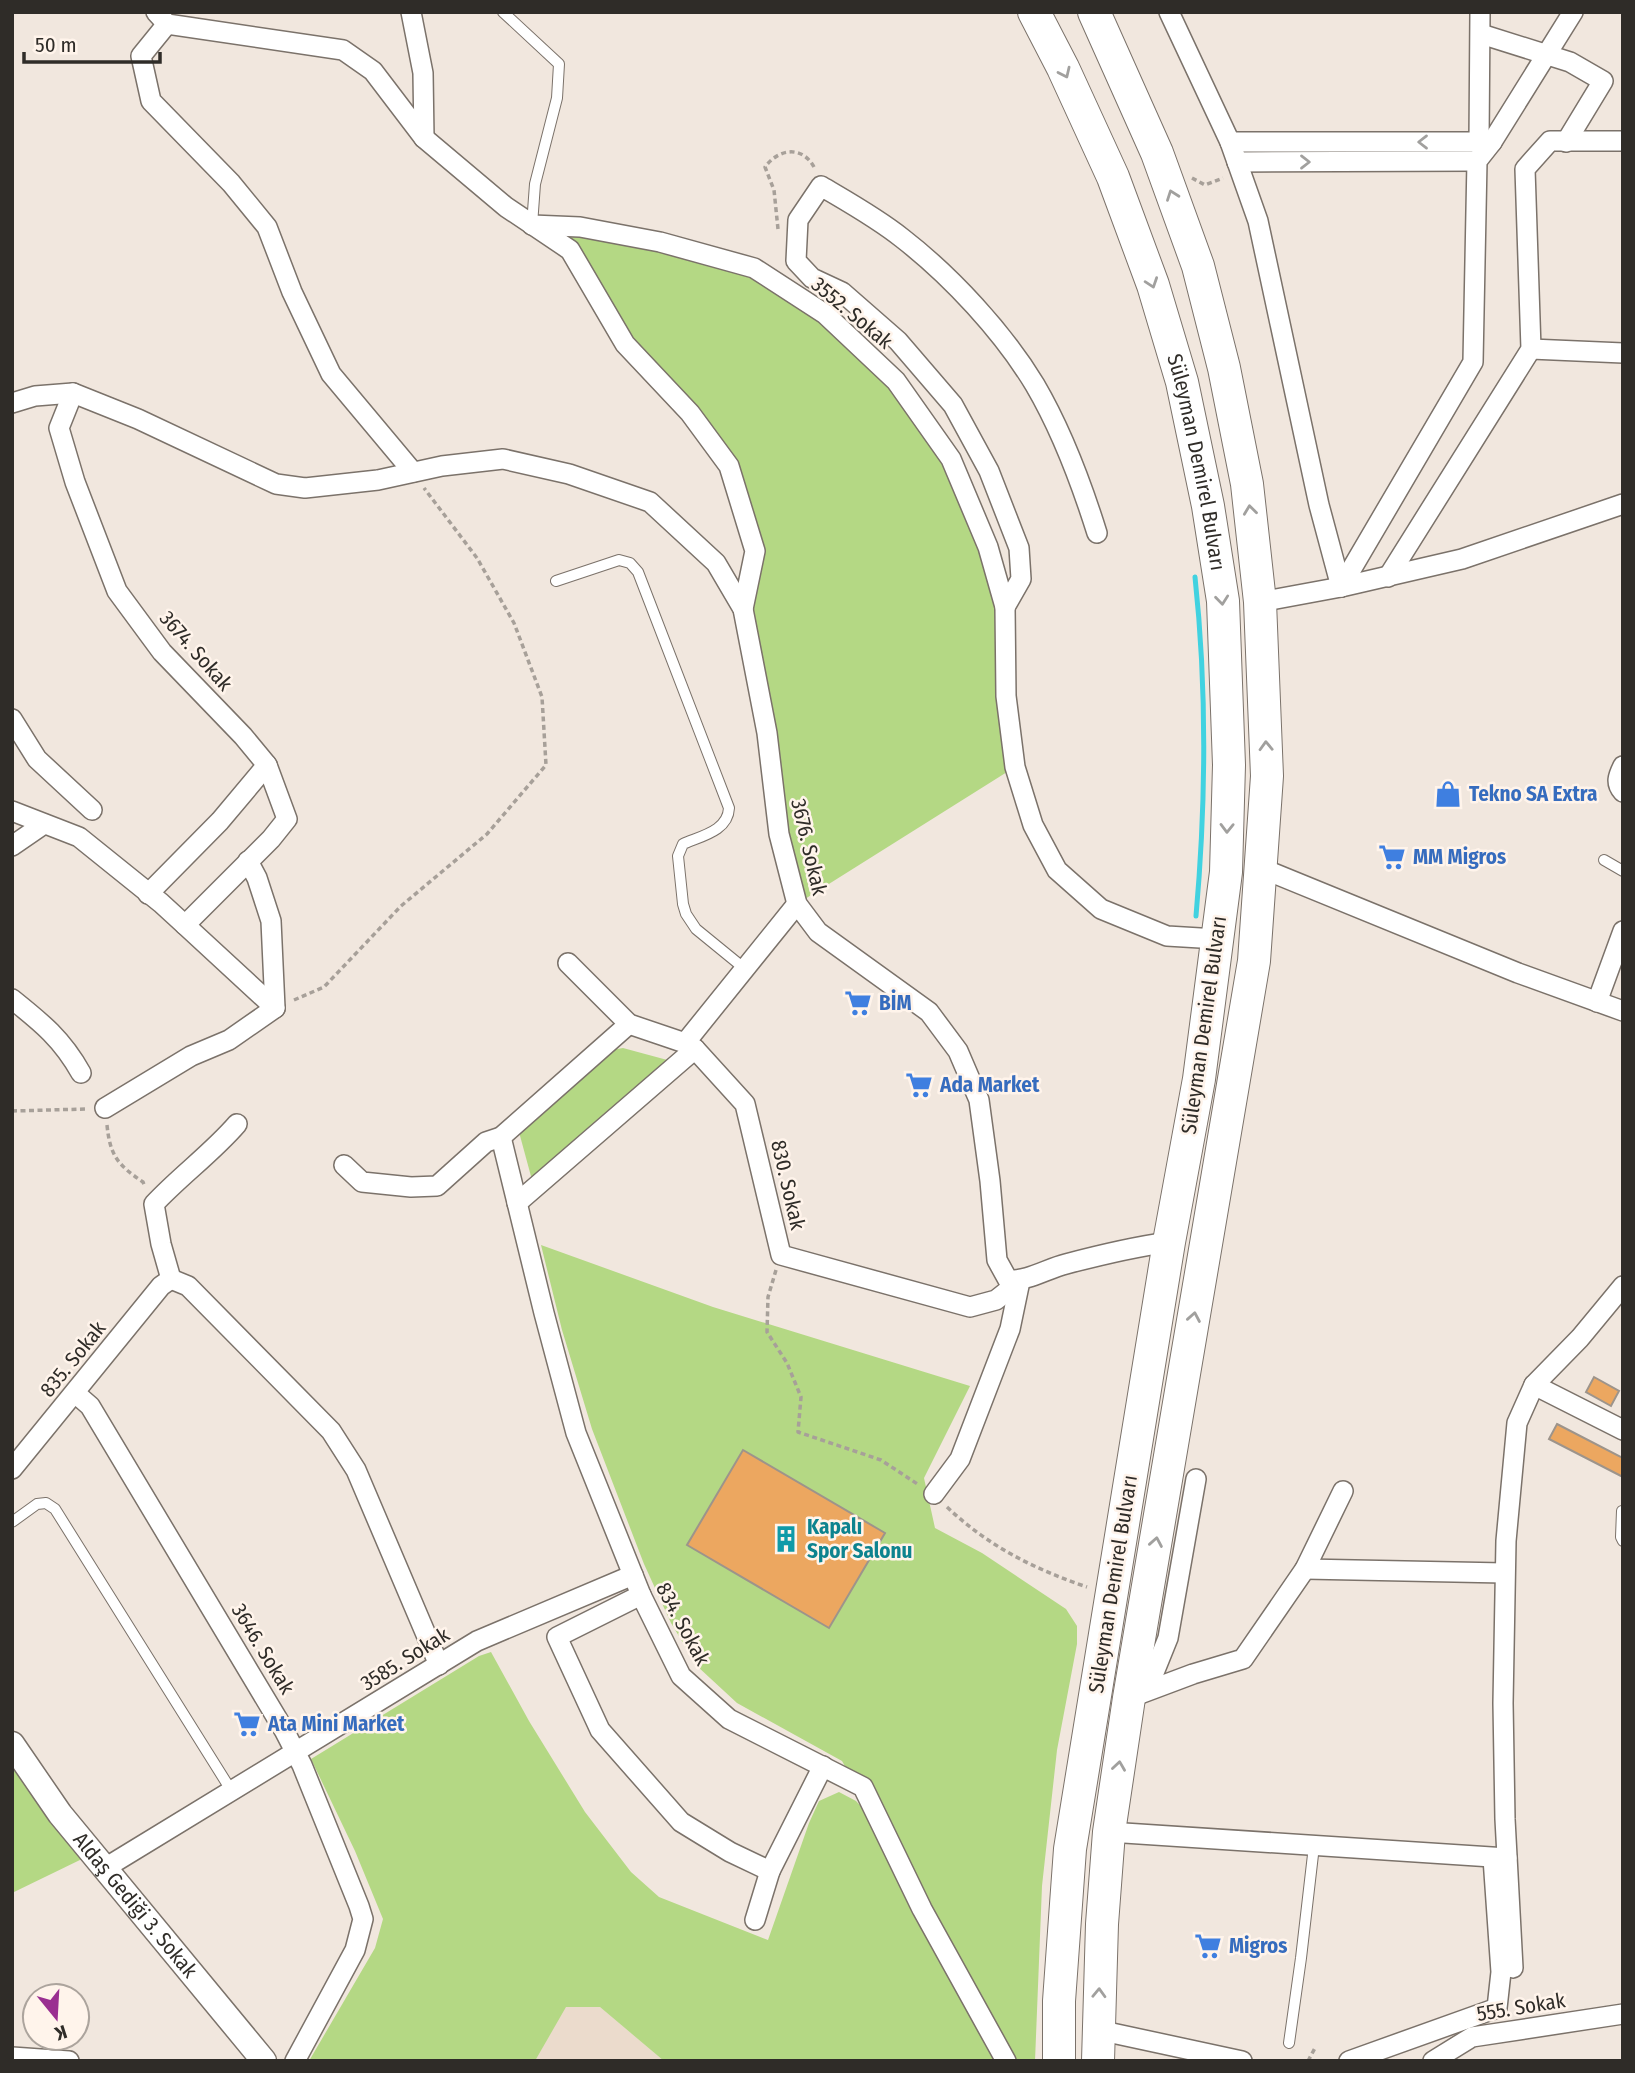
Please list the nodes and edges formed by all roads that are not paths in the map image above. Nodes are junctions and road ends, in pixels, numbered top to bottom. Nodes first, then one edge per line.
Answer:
1 (411, 12) edge
2 (503, 12) edge
3 (1034, 12) edge
4 (1094, 12) edge
5 (1169, 12) edge
6 (1480, 12) edge
7 (1573, 12) edge
8 (162, 18) edge
9 (1481, 34) junction
10 (1546, 54) junction
11 (425, 138) junction
12 (1623, 141) edge
13 (1230, 142) junction
14 (1485, 142) junction
15 (1566, 142) junction
16 (1237, 162) junction
17 (1476, 162) junction
18 (532, 225) junction
19 (1531, 349) junction
20 (1623, 353) edge
21 (73, 393) junction
22 (12, 403) edge
23 (413, 472) junction
24 (1623, 503) edge
25 (1097, 533) dead end
26 (751, 571) junction
27 (725, 577) junction
28 (1388, 577) junction
29 (556, 581) dead end
30 (1341, 587) junction
31 (1260, 602) junction
32 (1005, 607) junction
33 (743, 609) junction
34 (12, 719) edge
35 (267, 765) junction
36 (1623, 766) edge
37 (1623, 792) edge
38 (92, 810) dead end
39 (12, 811) edge
40 (44, 824) junction
41 (12, 846) edge
42 (1604, 860) dead end
43 (248, 861) junction
44 (1261, 868) junction
45 (1623, 871) edge
46 (149, 894) junction
47 (797, 904) junction
48 (185, 925) junction
49 (1623, 931) edge
50 (1217, 939) junction
51 (568, 963) dead end
52 (745, 968) junction
53 (12, 999) edge
54 (1597, 1002) junction
55 (275, 1008) junction
56 (1623, 1011) edge
57 (629, 1024) junction
58 (690, 1046) junction
59 (81, 1073) dead end
60 (105, 1108) road end
61 (237, 1124) dead end
62 (501, 1137) junction
63 (344, 1165) dead end
64 (517, 1203) junction
65 (1169, 1242) junction
66 (172, 1279) junction
67 (1020, 1281) junction
68 (1623, 1286) edge
69 (1534, 1385) junction
70 (75, 1393) junction
71 (1623, 1430) edge
72 (12, 1469) edge
73 (1196, 1479) dead end
74 (1343, 1491) dead end
75 (934, 1494) road end
76 (1622, 1511) edge
77 (12, 1522) edge
78 (1623, 1541) edge
79 (1305, 1569) junction
80 (1504, 1573) junction
81 (633, 1575) junction
82 (641, 1595) junction
83 (439, 1665) junction
84 (1138, 1694) junction
85 (12, 1744) edge
86 (295, 1751) junction
87 (823, 1766) junction
88 (231, 1790) junction
89 (1110, 1832) junction
90 (1314, 1846) junction
91 (1500, 1858) junction
92 (105, 1868) junction
93 (770, 1871) junction
94 (755, 1920) dead end
95 (1513, 1968) dead end
96 (1623, 2014) edge
97 (1289, 2043) dead end
98 (1098, 2045) edge
99 (12, 2057) edge
100 (1434, 2060) edge
101 (69, 2061) edge
102 (264, 2061) edge
103 (295, 2061) edge
104 (1006, 2061) edge
105 (1059, 2061) edge
106 (1242, 2061) edge
107 (1349, 2061) edge
108 (1456, 2061) edge

1 - 11 street
2 - 18 lane
3 -> 50 highway, Süleyman Demirel Bulvarı
31 -> 4 highway, Süleyman Demirel Bulvarı
5 - 13 street
6 - 9 street
7 - 10 street
8 - 11 street
8 - 23 street
9 - 10 street
9 - 14 street
10 - 14 street
10 - 15 street
11 - 18 street
12 - 15 street
14 -> 13 street
13 - 16 street
14 - 17 street
15 - 19 street
16 -> 17 street
16 - 30 street
17 - 30 street
18 - 26 street
18 - 32 street, 3552. Sokak
19 - 20 street
19 - 28 street
21 - 22 street
21 - 23 street, 3676. Sokak
21 - 35 street, 3674. Sokak
23 - 27 street, 3676. Sokak
24 - 28 street
25 - 32 street
26 - 27 street
26 - 33 street
27 - 33 street, 3676. Sokak
28 - 30 street
29 - 52 lane
30 - 31 street
44 -> 31 highway, Süleyman Demirel Bulvarı
32 - 50 street, 3552. Sokak
33 - 47 street, 3676. Sokak
34 - 38 street
35 - 43 street, 3674. Sokak
35 - 46 street
36 - 37 street
39 - 40 street
40 - 41 street
40 - 46 street
42 - 45 lane
43 - 48 street
43 - 55 street
44 - 54 street
84 -> 44 highway, Süleyman Demirel Bulvarı
46 - 48 street
47 - 52 street
47 - 67 street, 3676. Sokak
48 - 55 street
49 - 54 street
50 - 65 highway, Süleyman Demirel Bulvarı
51 - 57 street, 830. Sokak
52 - 58 street
53 - 59 street
54 - 56 street
55 - 60 street
57 - 58 street, 830. Sokak
57 - 62 street
58 - 64 street
58 - 67 street, 830. Sokak
61 - 66 street
62 - 63 street
62 - 64 street, 834. Sokak
64 - 81 street, 834. Sokak
65 - 67 street
65 - 105 highway, Süleyman Demirel Bulvarı
66 - 70 street, 835. Sokak
66 - 83 street
67 - 75 street
68 - 69 street
69 - 71 street
69 - 80 street
70 - 72 street, 835. Sokak
70 - 86 street, 3646. Sokak
73 - 84 street
74 - 79 street
76 - 78 lane
77 - 88 lane
79 - 80 street
79 - 84 street
80 - 91 street
81 - 82 street, 834. Sokak
81 - 83 street, 3585. Sokak
82 - 87 street, 834. Sokak
82 - 93 street
83 - 86 street, 3585. Sokak
89 -> 84 highway, Süleyman Demirel Bulvarı
85 - 92 street, Aldaş Gediği 3. Sokak
86 - 88 street, 3585. Sokak
86 - 103 street, 3646. Sokak
87 - 93 street
87 - 104 street, 834. Sokak
88 - 92 street, 3585. Sokak
89 - 90 street
98 -> 89 highway, Süleyman Demirel Bulvarı
90 - 91 street
90 - 97 lane
91 - 95 street
91 - 107 street
92 - 102 street, Aldaş Gediği 3. Sokak
93 - 94 street
96 - 100 street, 555. Sokak
98 - 106 street
99 - 101 street
100 - 108 street

